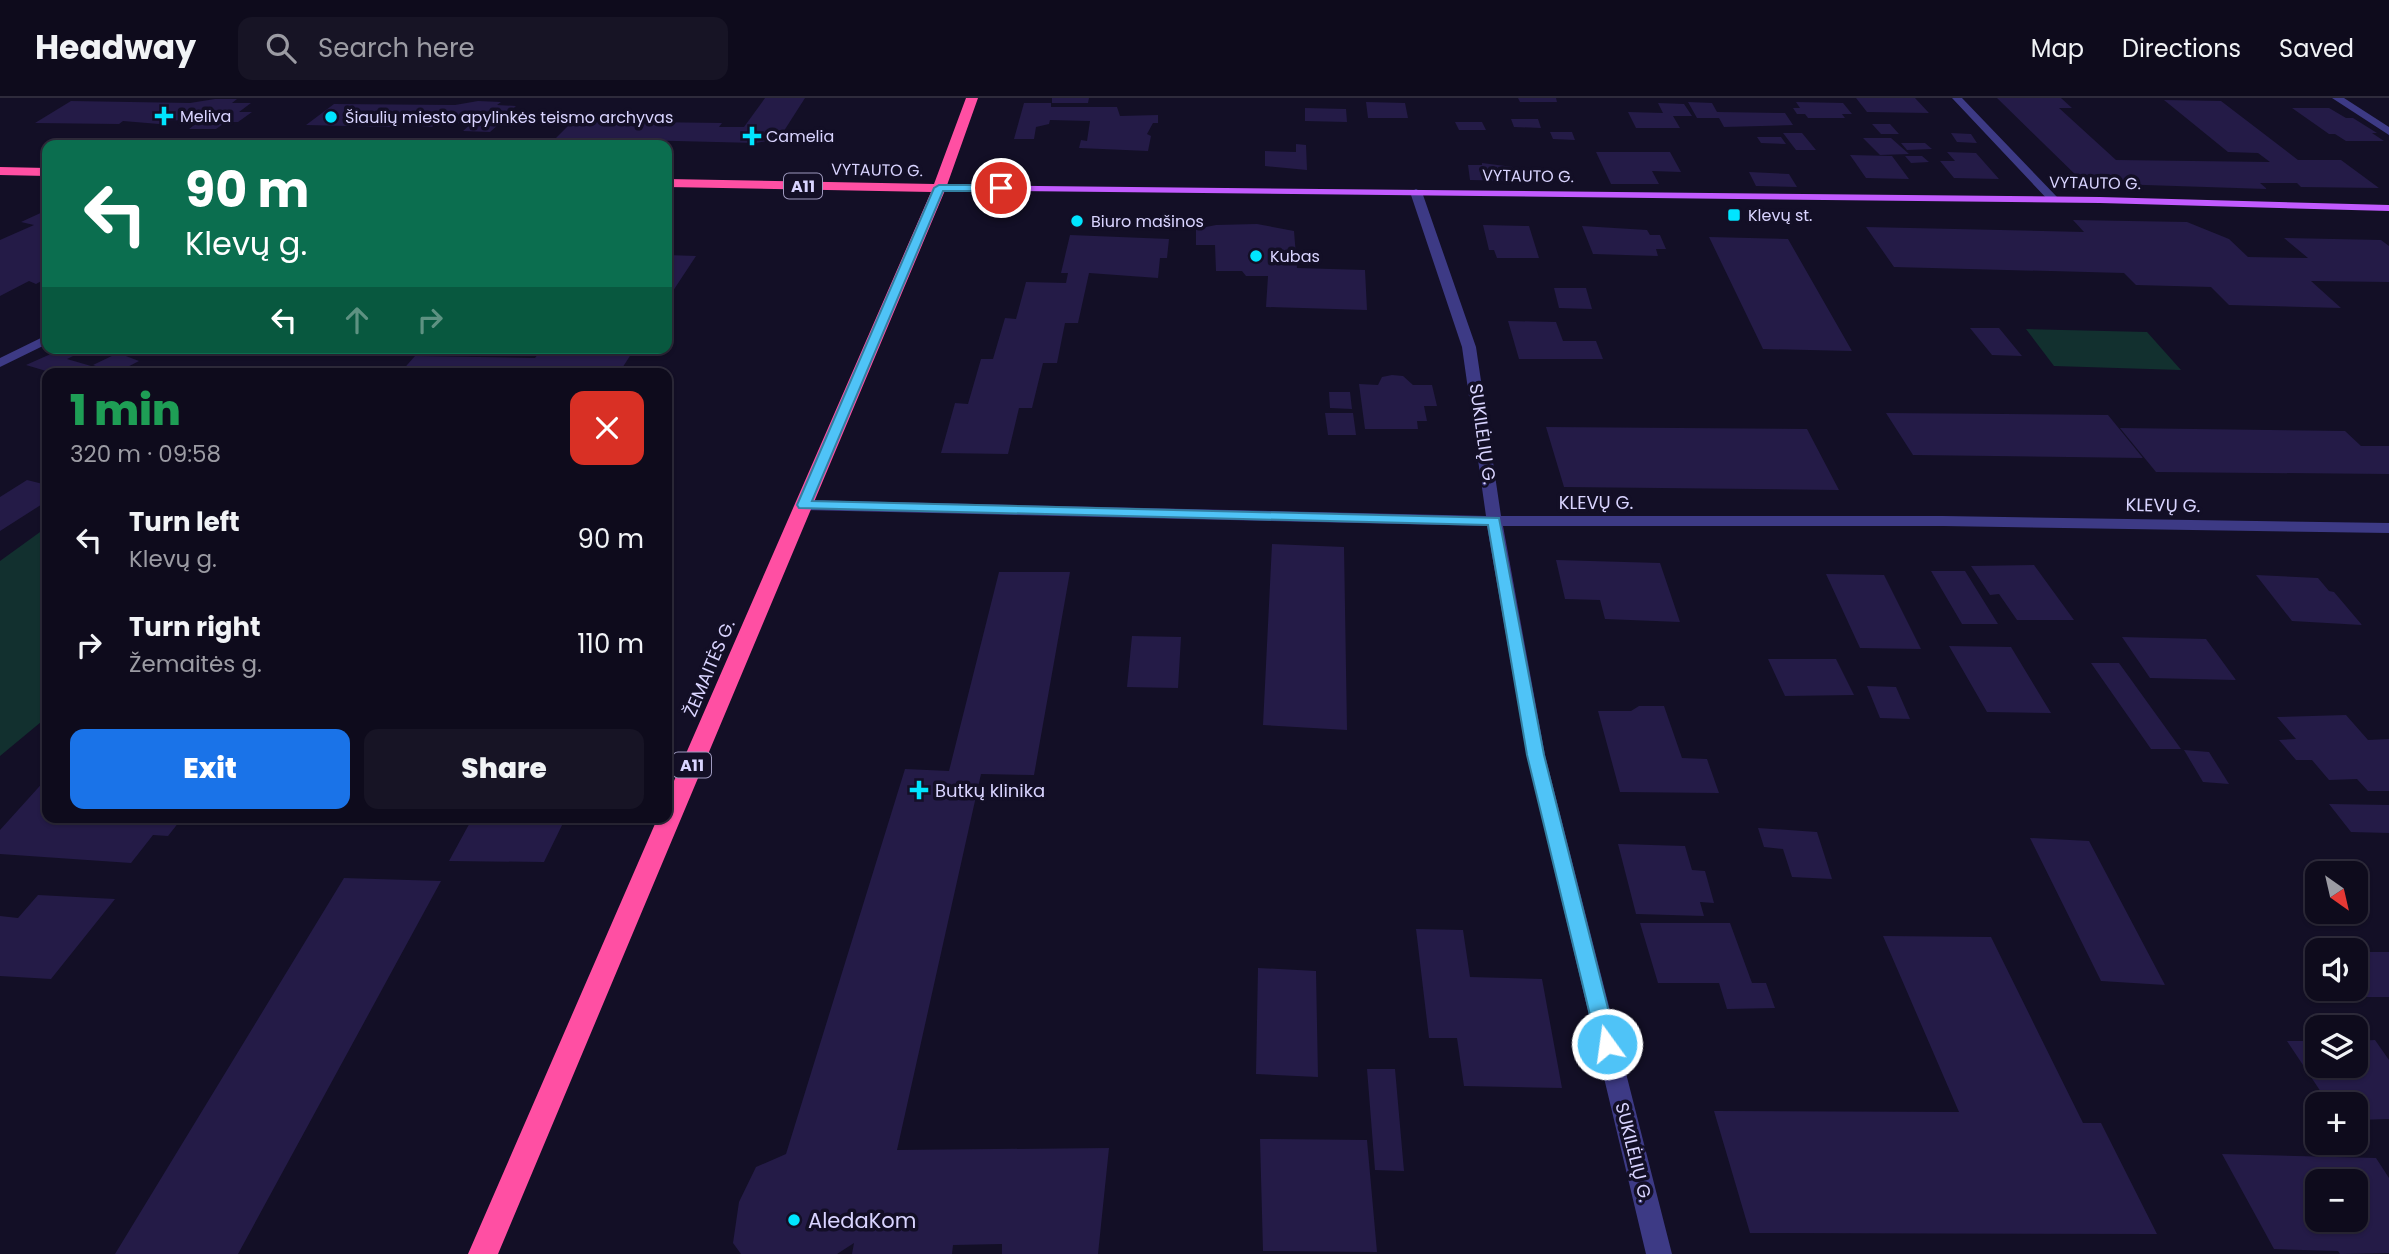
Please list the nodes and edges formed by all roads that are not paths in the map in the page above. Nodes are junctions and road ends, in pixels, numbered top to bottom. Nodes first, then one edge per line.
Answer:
1 (972, 98) edge
2 (1956, 98) edge
3 (2337, 98) edge
4 (2389, 132) edge
5 (0, 171) edge
6 (42, 172) edge
7 (672, 183) edge
8 (939, 188) junction
9 (1416, 192) junction
10 (2054, 200) junction
11 (2389, 208) edge
12 (42, 342) edge
13 (0, 363) edge
14 (804, 505) junction
15 (1494, 521) junction
16 (2389, 528) edge
17 (672, 813) edge
18 (668, 823) edge
19 (483, 1254) edge
20 (1659, 1254) edge

1 - 8 highway, ŽEMAITĖS G. / A11
2 - 10 street
3 - 4 street
5 - 6 highway
7 - 8 highway, VYTAUTO G. / A11
8 - 9 main road, VYTAUTO G.
8 - 14 highway, ŽEMAITĖS G. / A11
9 - 10 main road, VYTAUTO G.
9 - 15 street, SUKILĖLIŲ G.
10 - 11 main road, VYTAUTO G.
12 - 13 street
14 - 15 street, KLEVŲ G.
14 - 17 highway, ŽEMAITĖS G. / A11
15 - 16 street, KLEVŲ G.
15 - 20 street, SUKILĖLIŲ G.
18 - 19 highway, ŽEMAITĖS G. / A11

